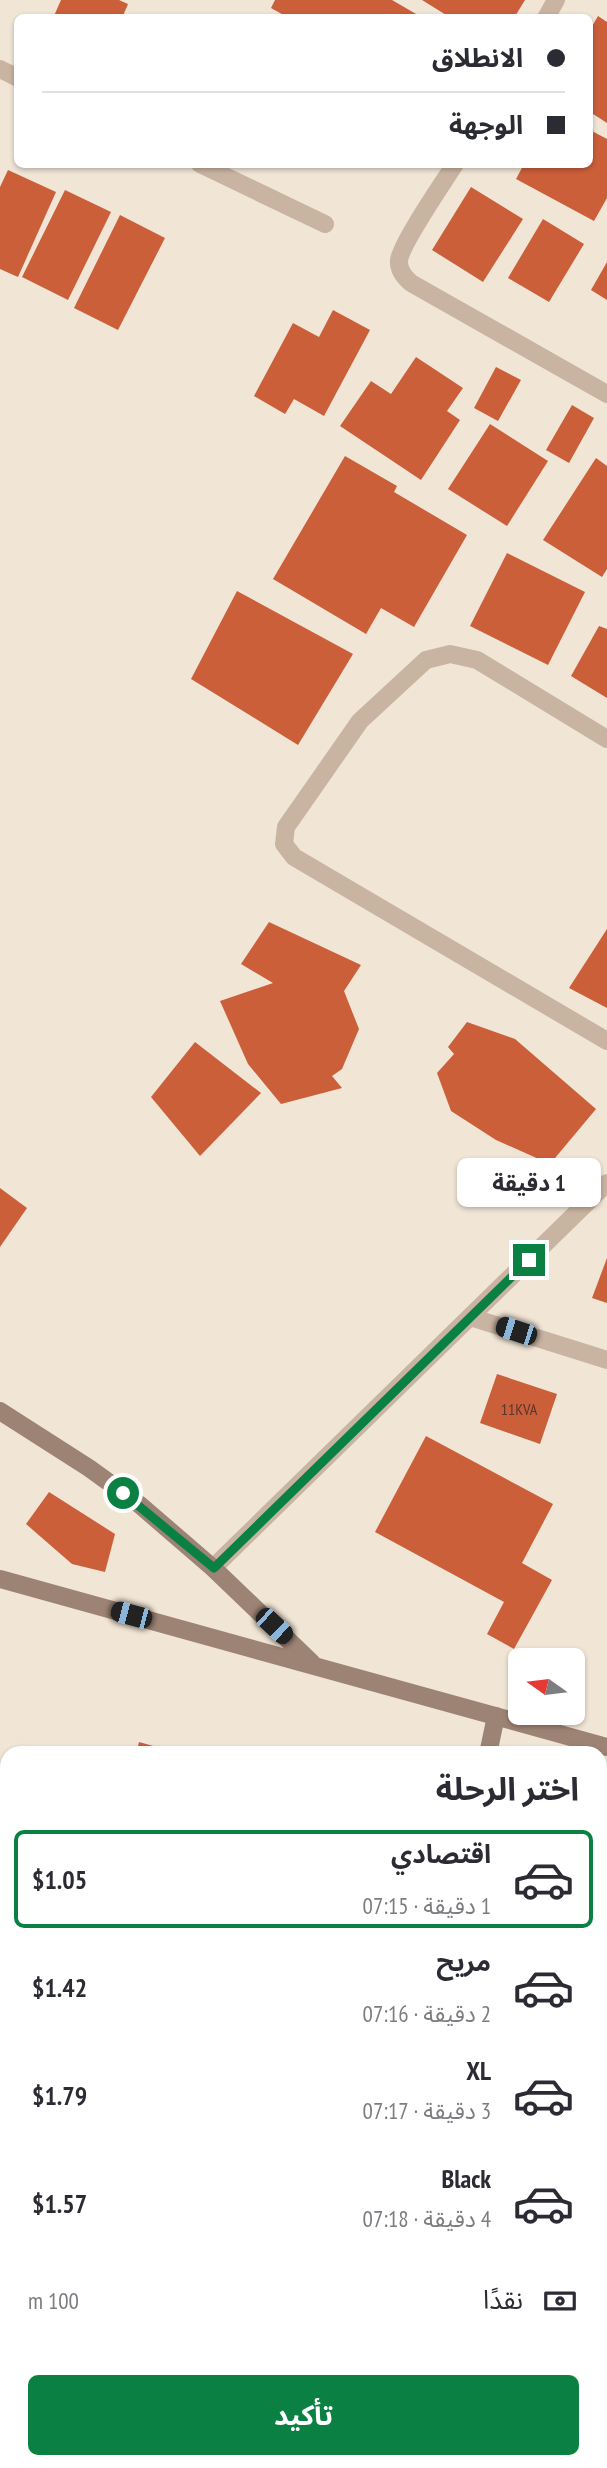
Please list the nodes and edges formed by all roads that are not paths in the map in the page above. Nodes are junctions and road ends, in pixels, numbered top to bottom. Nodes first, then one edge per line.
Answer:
1 (208, 168) edge
2 (453, 168) edge
3 (326, 224) dead end
4 (607, 394) edge
5 (607, 739) edge
6 (607, 1041) edge
7 (607, 1183) edge
8 (470, 1317) junction
9 (607, 1360) edge
10 (0, 1411) edge
11 (214, 1568) junction
12 (0, 1579) edge
13 (314, 1665) junction
14 (496, 1716) junction
15 (490, 1746) edge
16 (600, 1746) edge

1 - 3 street
2 - 4 street
5 - 6 street
7 - 8 street
8 - 9 street
8 - 11 street
10 - 11 main road
11 - 13 main road
12 - 13 main road
13 - 14 main road
14 - 15 main road
14 - 16 main road

